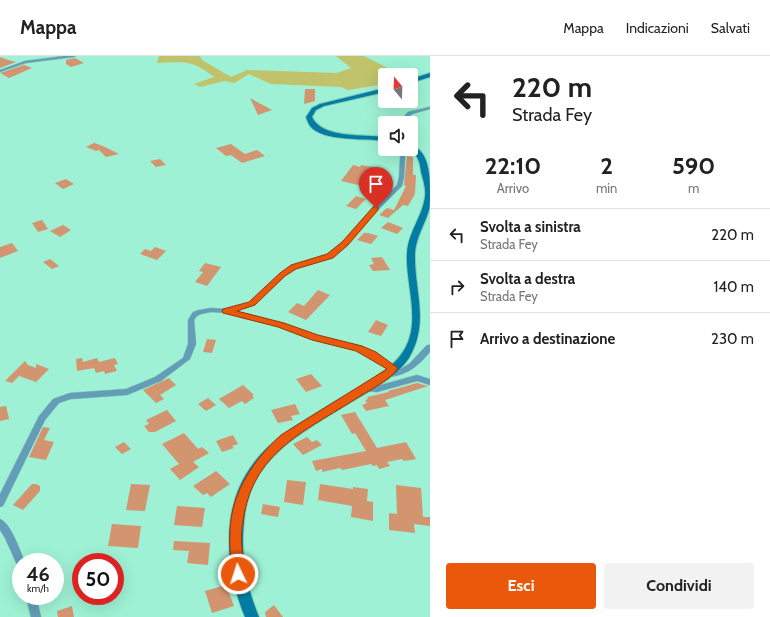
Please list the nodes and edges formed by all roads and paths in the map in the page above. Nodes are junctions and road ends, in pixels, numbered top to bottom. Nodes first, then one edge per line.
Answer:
1 (74, 56) edge
2 (0, 71) edge
3 (430, 75) edge
4 (418, 79) edge
5 (378, 92) edge
6 (430, 108) edge
7 (407, 116) edge
8 (378, 139) edge
9 (418, 151) edge
10 (403, 156) edge
11 (226, 311) junction
12 (430, 347) edge
13 (391, 371) junction
14 (430, 382) edge
15 (363, 389) junction
16 (0, 503) edge
17 (0, 523) edge
18 (16, 553) edge
19 (33, 605) edge
20 (36, 617) edge
21 (252, 617) edge

1 - 2 street
3 - 4 main road
5 - 8 main road
6 - 7 street
9 - 13 main road
10 - 11 street
11 - 13 street
11 - 16 street
12 - 13 street
13 - 15 main road
14 - 15 street
15 - 21 main road
17 - 18 street
19 - 20 street

